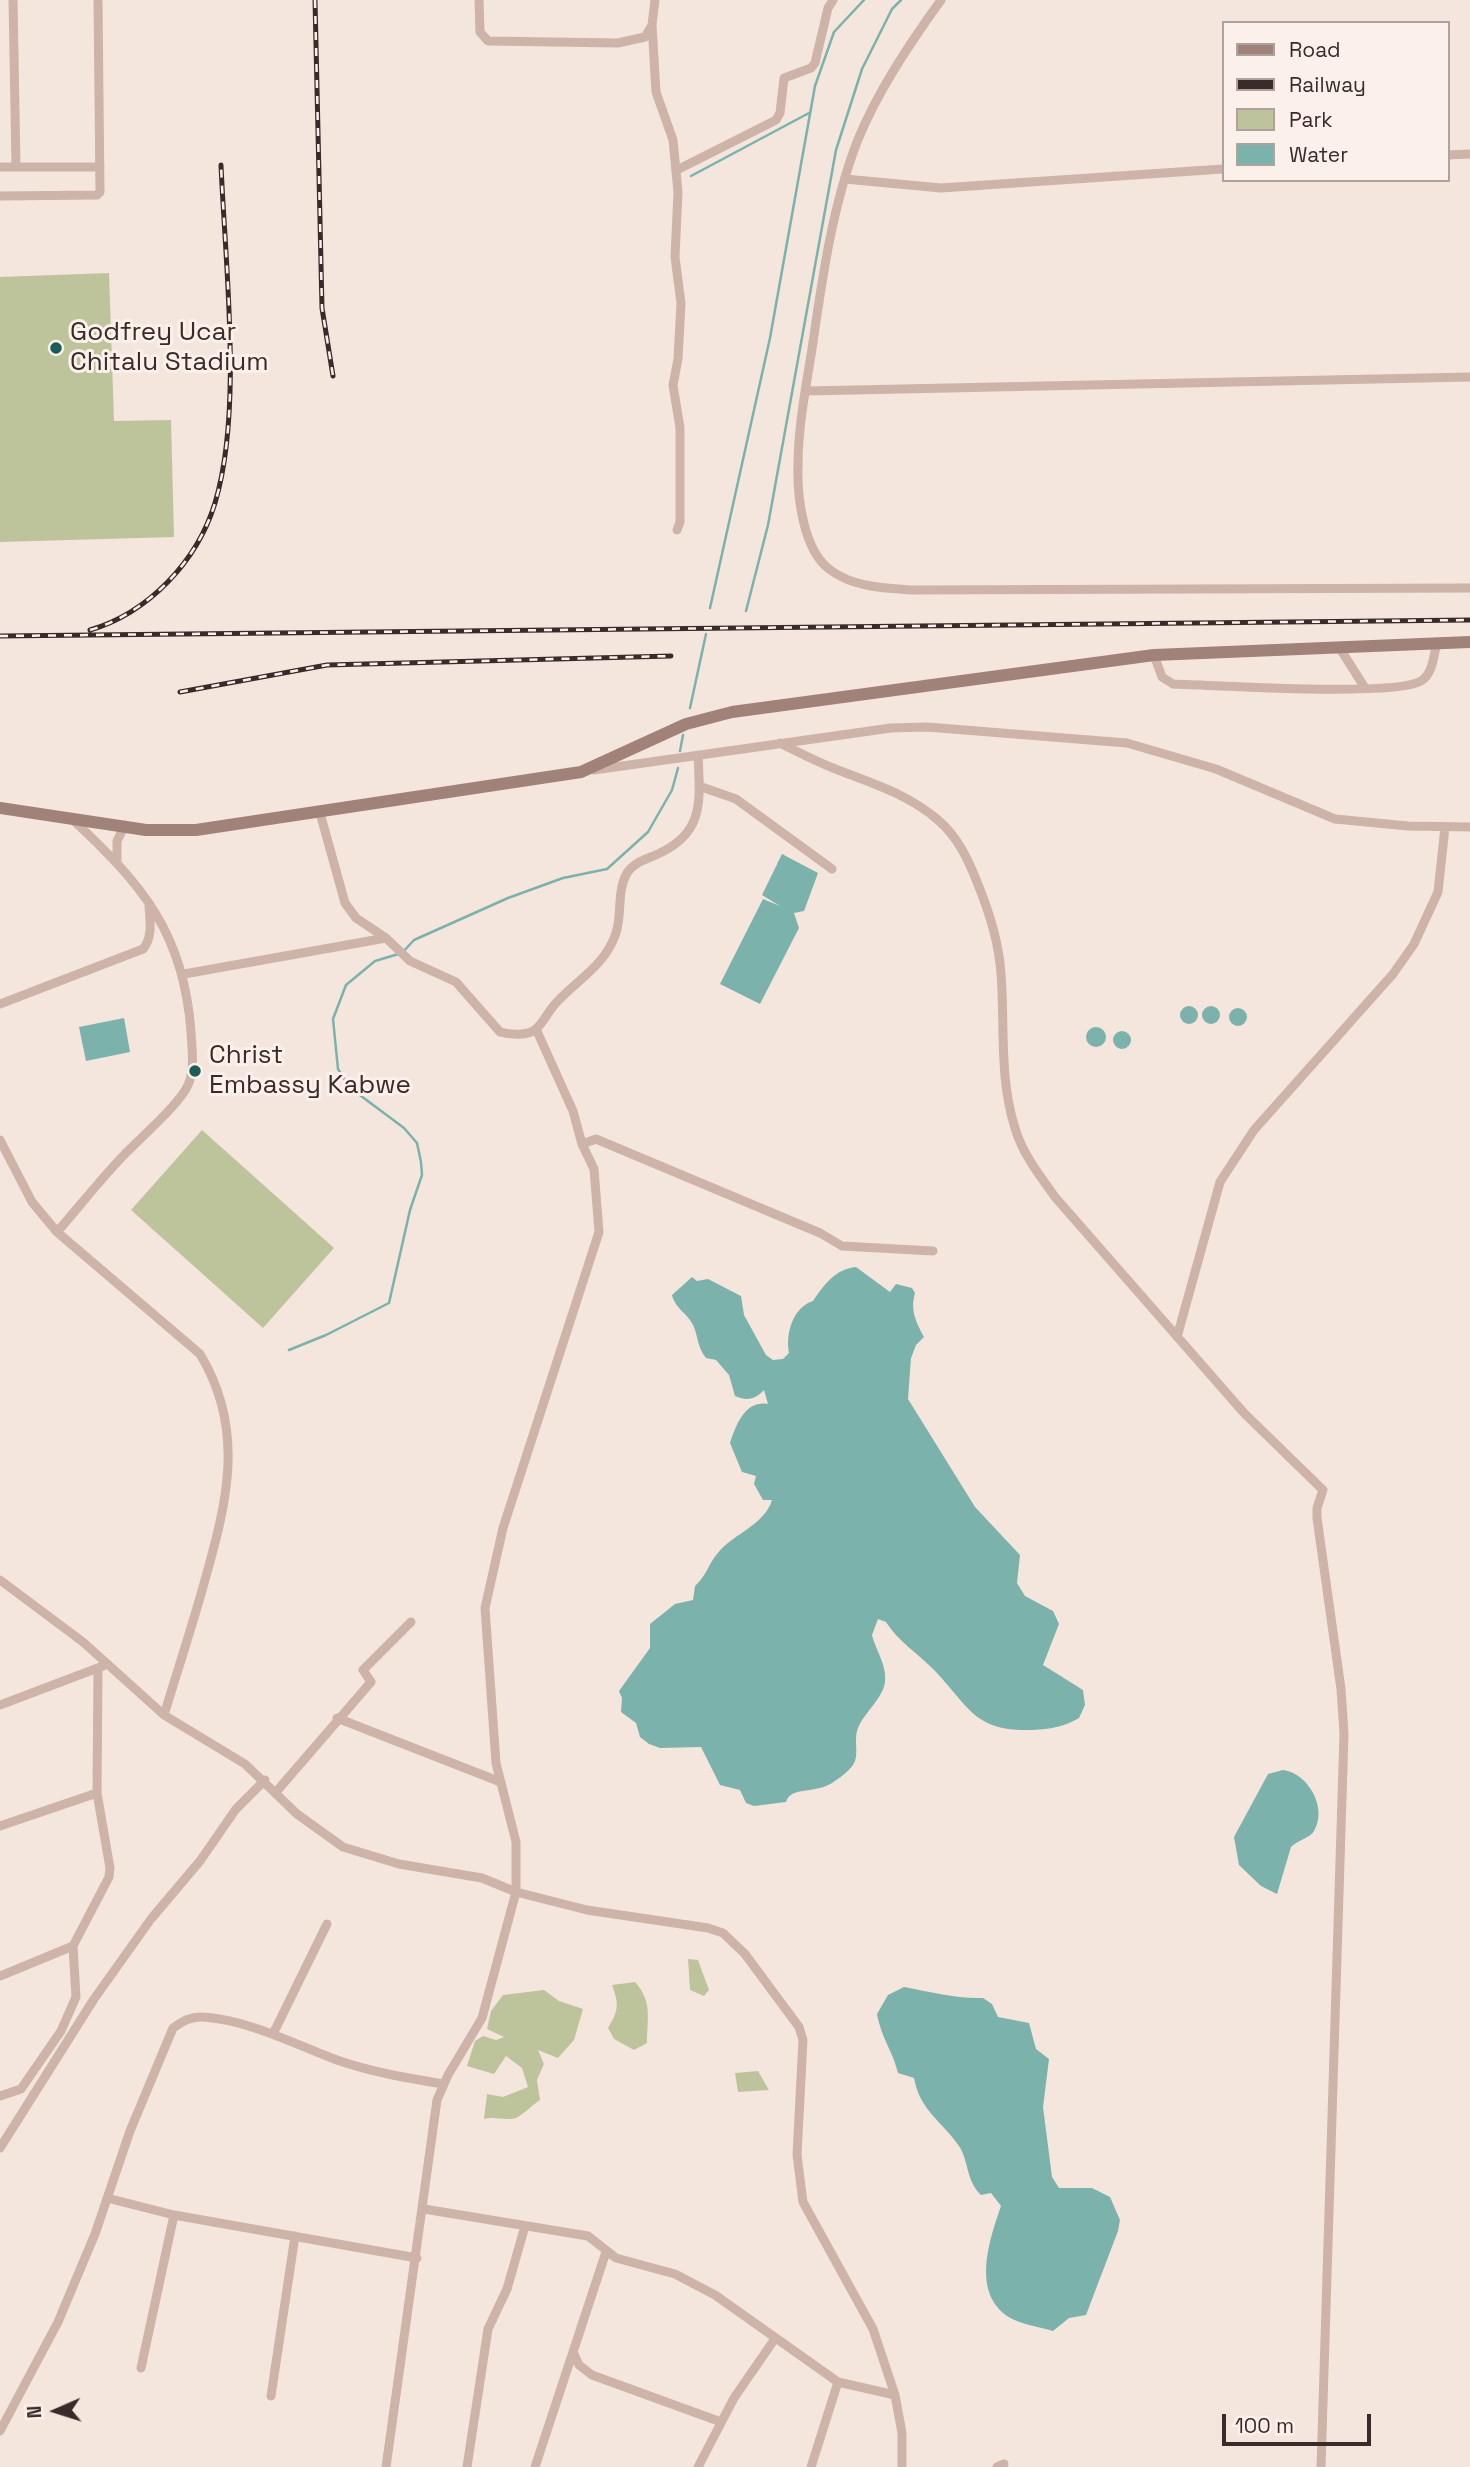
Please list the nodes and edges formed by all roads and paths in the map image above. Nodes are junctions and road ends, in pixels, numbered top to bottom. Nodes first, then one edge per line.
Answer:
1 (13, 0) edge
2 (98, 0) edge
3 (479, 0) edge
4 (655, 0) edge
5 (833, 0) edge
6 (941, 0) edge
7 (652, 25) junction
8 (1470, 154) edge
9 (1449, 155) edge
10 (16, 166) junction
11 (0, 167) edge
12 (100, 167) junction
13 (1222, 169) edge
14 (677, 170) junction
15 (845, 180) junction
16 (0, 196) edge
17 (1470, 377) edge
18 (806, 391) junction
19 (677, 530) dead end
20 (1470, 588) edge
21 (1437, 642) junction
22 (1470, 642) edge
23 (1339, 647) junction
24 (1154, 655) junction
25 (1364, 688) junction
26 (780, 743) junction
27 (698, 755) junction
28 (581, 772) junction
29 (699, 786) junction
30 (0, 808) edge
31 (320, 813) junction
32 (69, 817) junction
33 (125, 825) junction
34 (1445, 827) junction
35 (1470, 827) edge
36 (117, 862) junction
37 (832, 869) dead end
38 (149, 901) junction
39 (389, 941) junction
40 (184, 974) junction
41 (0, 1004) edge
42 (536, 1030) junction
43 (0, 1140) edge
44 (582, 1144) junction
45 (57, 1232) junction
46 (933, 1251) dead end
47 (1177, 1337) junction
48 (0, 1580) edge
49 (411, 1622) dead end
50 (103, 1666) junction
51 (0, 1705) edge
52 (164, 1715) junction
53 (337, 1718) junction
54 (265, 1780) junction
55 (498, 1781) junction
56 (97, 1793) junction
57 (276, 1793) junction
58 (0, 1826) edge
59 (516, 1892) junction
60 (327, 1924) dead end
61 (73, 1946) junction
62 (0, 1976) edge
63 (273, 2034) junction
64 (443, 2084) junction
65 (0, 2096) edge
66 (0, 2148) edge
67 (107, 2198) junction
68 (424, 2209) junction
69 (174, 2215) junction
70 (525, 2226) junction
71 (295, 2236) junction
72 (606, 2252) junction
73 (416, 2258) junction
74 (774, 2340) junction
75 (573, 2354) junction
76 (141, 2368) dead end
77 (838, 2382) junction
78 (894, 2395) junction
79 (271, 2396) dead end
80 (721, 2422) junction
81 (0, 2431) edge
82 (386, 2467) edge
83 (467, 2467) edge
84 (535, 2467) edge
85 (698, 2467) edge
86 (811, 2467) edge
87 (902, 2467) edge
88 (1321, 2467) edge

1 - 10 street
2 - 12 street
3 - 7 street
4 - 7 street
5 - 14 street
6 - 15 street
7 - 14 street
8 - 9 street
10 - 11 street
10 - 12 street
12 - 16 street
13 - 15 street
14 - 19 street
15 - 18 street
17 - 18 street
18 - 20 street
21 - 22 street
21 - 23 street
21 - 25 street
23 - 24 street
23 - 25 street
24 - 25 street
24 - 28 street
26 - 27 street
26 - 34 street
26 - 47 street
27 - 28 street
27 - 29 street
28 - 31 street
29 - 37 street
29 - 42 street
30 - 32 street
31 - 33 street
31 - 39 street
32 - 33 street
32 - 36 street
33 - 36 street
34 - 35 street
34 - 47 street
36 - 38 street
38 - 40 street
38 - 41 street
39 - 40 street
39 - 42 street
40 - 45 street
42 - 44 street
43 - 45 street
44 - 46 street
44 - 55 street
45 - 52 street
47 - 88 street
48 - 50 street
49 - 53 street
50 - 51 street
50 - 52 street
50 - 56 street
52 - 54 street
53 - 55 street
53 - 57 street
54 - 57 street
54 - 66 street
55 - 59 street
56 - 58 street
56 - 61 street
57 - 59 street
59 - 64 street
59 - 78 street
60 - 63 street
61 - 62 street
61 - 65 street
63 - 64 street
63 - 67 street
64 - 68 street
67 - 69 street
67 - 81 street
68 - 70 street
68 - 73 street
69 - 71 street
69 - 76 street
70 - 72 street
70 - 83 street
71 - 73 street
71 - 79 street
72 - 74 street
72 - 75 street
73 - 82 street
74 - 77 street
74 - 80 street
75 - 80 street
75 - 84 street
77 - 78 street
77 - 86 street
78 - 87 street
80 - 85 street

